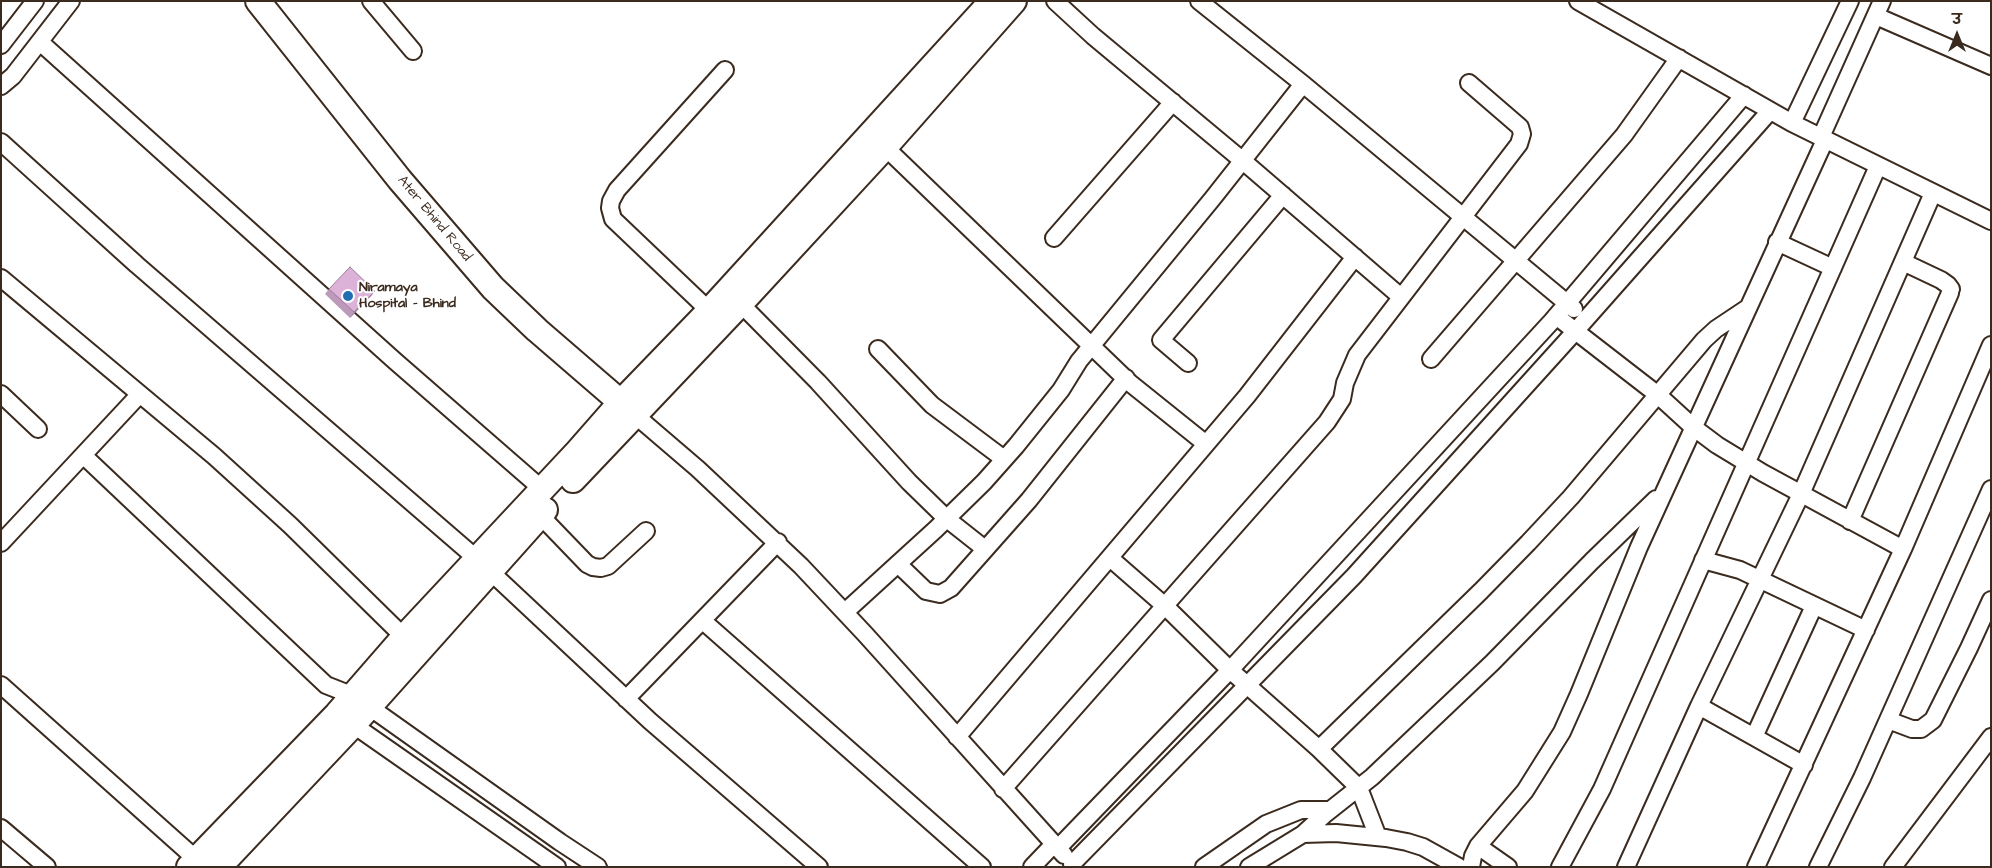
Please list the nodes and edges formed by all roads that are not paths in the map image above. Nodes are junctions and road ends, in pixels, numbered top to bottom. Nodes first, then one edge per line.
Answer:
1 (35, 1) edge
2 (71, 1) edge
3 (258, 1) edge
4 (371, 1) edge
5 (1014, 1) edge
6 (1055, 1) edge
7 (1199, 1) edge
8 (1578, 1) edge
9 (1850, 1) edge
10 (1879, 8) edge
11 (986, 9) edge
12 (40, 42) junction
13 (1, 45) edge
14 (413, 51) dead end
15 (1679, 58) junction
16 (1991, 66) edge
17 (725, 70) dead end
18 (1469, 83) dead end
19 (1303, 84) junction
20 (1, 86) edge
21 (1744, 95) junction
22 (1173, 102) junction
23 (1770, 111) junction
24 (1792, 123) junction
25 (1823, 138) junction
26 (1, 142) edge
27 (885, 147) junction
28 (1243, 160) junction
29 (1878, 166) junction
30 (1933, 193) junction
31 (1283, 195) junction
32 (1463, 216) junction
33 (1991, 220) edge
34 (1054, 238) dead end
35 (1777, 242) junction
36 (1355, 257) junction
37 (1517, 260) junction
38 (1903, 262) junction
39 (1833, 268) junction
40 (1, 278) edge
41 (734, 297) junction
42 (1402, 297) junction
43 (1567, 303) junction
44 (1746, 310) junction
45 (1556, 316) junction
46 (716, 317) junction
47 (1587, 318) junction
48 (1575, 331) junction
49 (1092, 345) junction
50 (1991, 345) edge
51 (878, 349) dead end
52 (1432, 359) dead end
53 (1188, 363) dead end
54 (1126, 378) junction
55 (1, 394) edge
56 (140, 394) junction
57 (1658, 395) junction
58 (628, 409) junction
59 (1693, 427) junction
60 (38, 429) dead end
61 (1206, 444) junction
62 (84, 456) junction
63 (1004, 459) junction
64 (1746, 463) junction
65 (1991, 489) edge
66 (1664, 493) junction
67 (1801, 494) junction
68 (537, 503) junction
69 (946, 519) junction
70 (1850, 521) junction
71 (646, 532) dead end
72 (778, 542) junction
73 (1, 543) edge
74 (985, 549) junction
75 (1903, 549) junction
76 (1110, 558) junction
77 (1703, 560) junction
78 (898, 564) junction
79 (483, 565) junction
80 (1760, 580) junction
81 (1991, 600) edge
82 (1164, 606) junction
83 (1814, 606) junction
84 (845, 612) junction
85 (702, 621) junction
86 (1866, 630) junction
87 (404, 636) junction
88 (1230, 670) junction
89 (1, 685) edge
90 (326, 685) junction
91 (1247, 685) junction
92 (626, 698) junction
93 (361, 701) junction
94 (1699, 706) junction
95 (345, 719) junction
96 (1888, 720) junction
97 (957, 737) junction
98 (1754, 737) junction
99 (1991, 737) edge
100 (1319, 749) junction
101 (1804, 765) junction
102 (1359, 788) junction
103 (1003, 789) junction
104 (1327, 812) junction
105 (1, 828) edge
106 (1308, 830) junction
107 (1378, 837) junction
108 (1056, 846) junction
109 (1474, 856) edge
110 (193, 863) edge
111 (1073, 865) edge
112 (47, 867) edge
113 (219, 867) edge
114 (557, 867) edge
115 (598, 867) edge
116 (819, 867) edge
117 (982, 867) edge
118 (1032, 867) edge
119 (1204, 867) edge
120 (1249, 867) edge
121 (1459, 867) edge
122 (1508, 867) edge
123 (1560, 867) edge
124 (1626, 867) edge
125 (1756, 867) edge
126 (1818, 867) edge
127 (1893, 867) edge

1 - 13 street
2 - 12 street
3 - 58 highway, Ater Bhind Road
4 - 14 street
5 - 11 highway
6 - 22 street
7 - 19 street
8 - 15 street
9 - 24 street
10 - 16 street
10 - 25 street
11 - 27 highway
11 - 41 highway
12 - 20 street
12 - 68 street
15 - 21 street
15 - 37 street
17 - 46 street
18 - 32 street
19 - 28 street
19 - 32 street
21 - 23 street
21 - 43 street
22 - 28 street
22 - 34 street
23 - 24 street
23 - 47 street
24 - 25 street
25 - 29 street
25 - 35 street
26 - 79 street
27 - 41 highway
27 - 49 street
28 - 31 street
28 - 49 street
29 - 30 street
29 - 39 street
30 - 33 street
30 - 38 street
31 - 36 street
31 - 53 street
32 - 37 street
32 - 42 street
35 - 39 street
35 - 44 street
36 - 42 street
36 - 61 street
37 - 43 street
37 - 52 street
38 - 67 street
38 - 70 street
39 - 64 street
40 - 56 street
41 - 46 highway
41 - 69 street
42 - 82 street
43 - 45 street
43 - 47 street
44 - 57 street
44 - 59 street
45 - 48 street
45 - 88 street
46 - 58 highway
47 - 48 street
48 - 57 street
48 - 91 street
49 - 54 street
49 - 63 street
50 - 75 street
51 - 63 street
54 - 61 street
54 - 74 street
55 - 60 street
56 - 62 street
56 - 87 street
57 - 59 street
57 - 100 street
58 - 68 highway
58 - 72 street
59 - 64 street
59 - 66 street
61 - 76 street
62 - 73 street
62 - 90 street
63 - 69 street
64 - 67 street
64 - 77 street
65 - 96 street
66 - 102 street
66 - 109 street
67 - 70 street
67 - 80 street
68 - 71 street
68 - 79 highway
69 - 74 street
69 - 78 street
70 - 75 street
72 - 84 street
72 - 85 street
74 - 78 street
75 - 86 street
76 - 82 street
76 - 97 street
77 - 80 street
77 - 123 street
78 - 84 street
79 - 87 highway
79 - 92 street
79 - 93 highway
80 - 83 street
80 - 94 street
81 - 96 street
82 - 88 street
82 - 103 street
83 - 86 street
83 - 98 street
84 - 97 street
85 - 92 street
85 - 117 street
86 - 101 street
87 - 93 highway
88 - 91 street
88 - 108 street
89 - 110 street
90 - 93 street
90 - 95 street
91 - 100 street
91 - 111 street
92 - 116 street
93 - 95 highway
93 - 115 street
94 - 98 street
94 - 124 street
95 - 110 highway
95 - 113 highway
95 - 114 street
96 - 126 street
97 - 103 street
98 - 101 street
99 - 127 street
100 - 102 street
101 - 125 street
102 - 104 street
102 - 107 street
103 - 108 street
104 - 106 street
104 - 119 street
105 - 112 street
106 - 107 street
106 - 120 street
107 - 121 street
108 - 111 street
108 - 118 street
109 - 122 street

